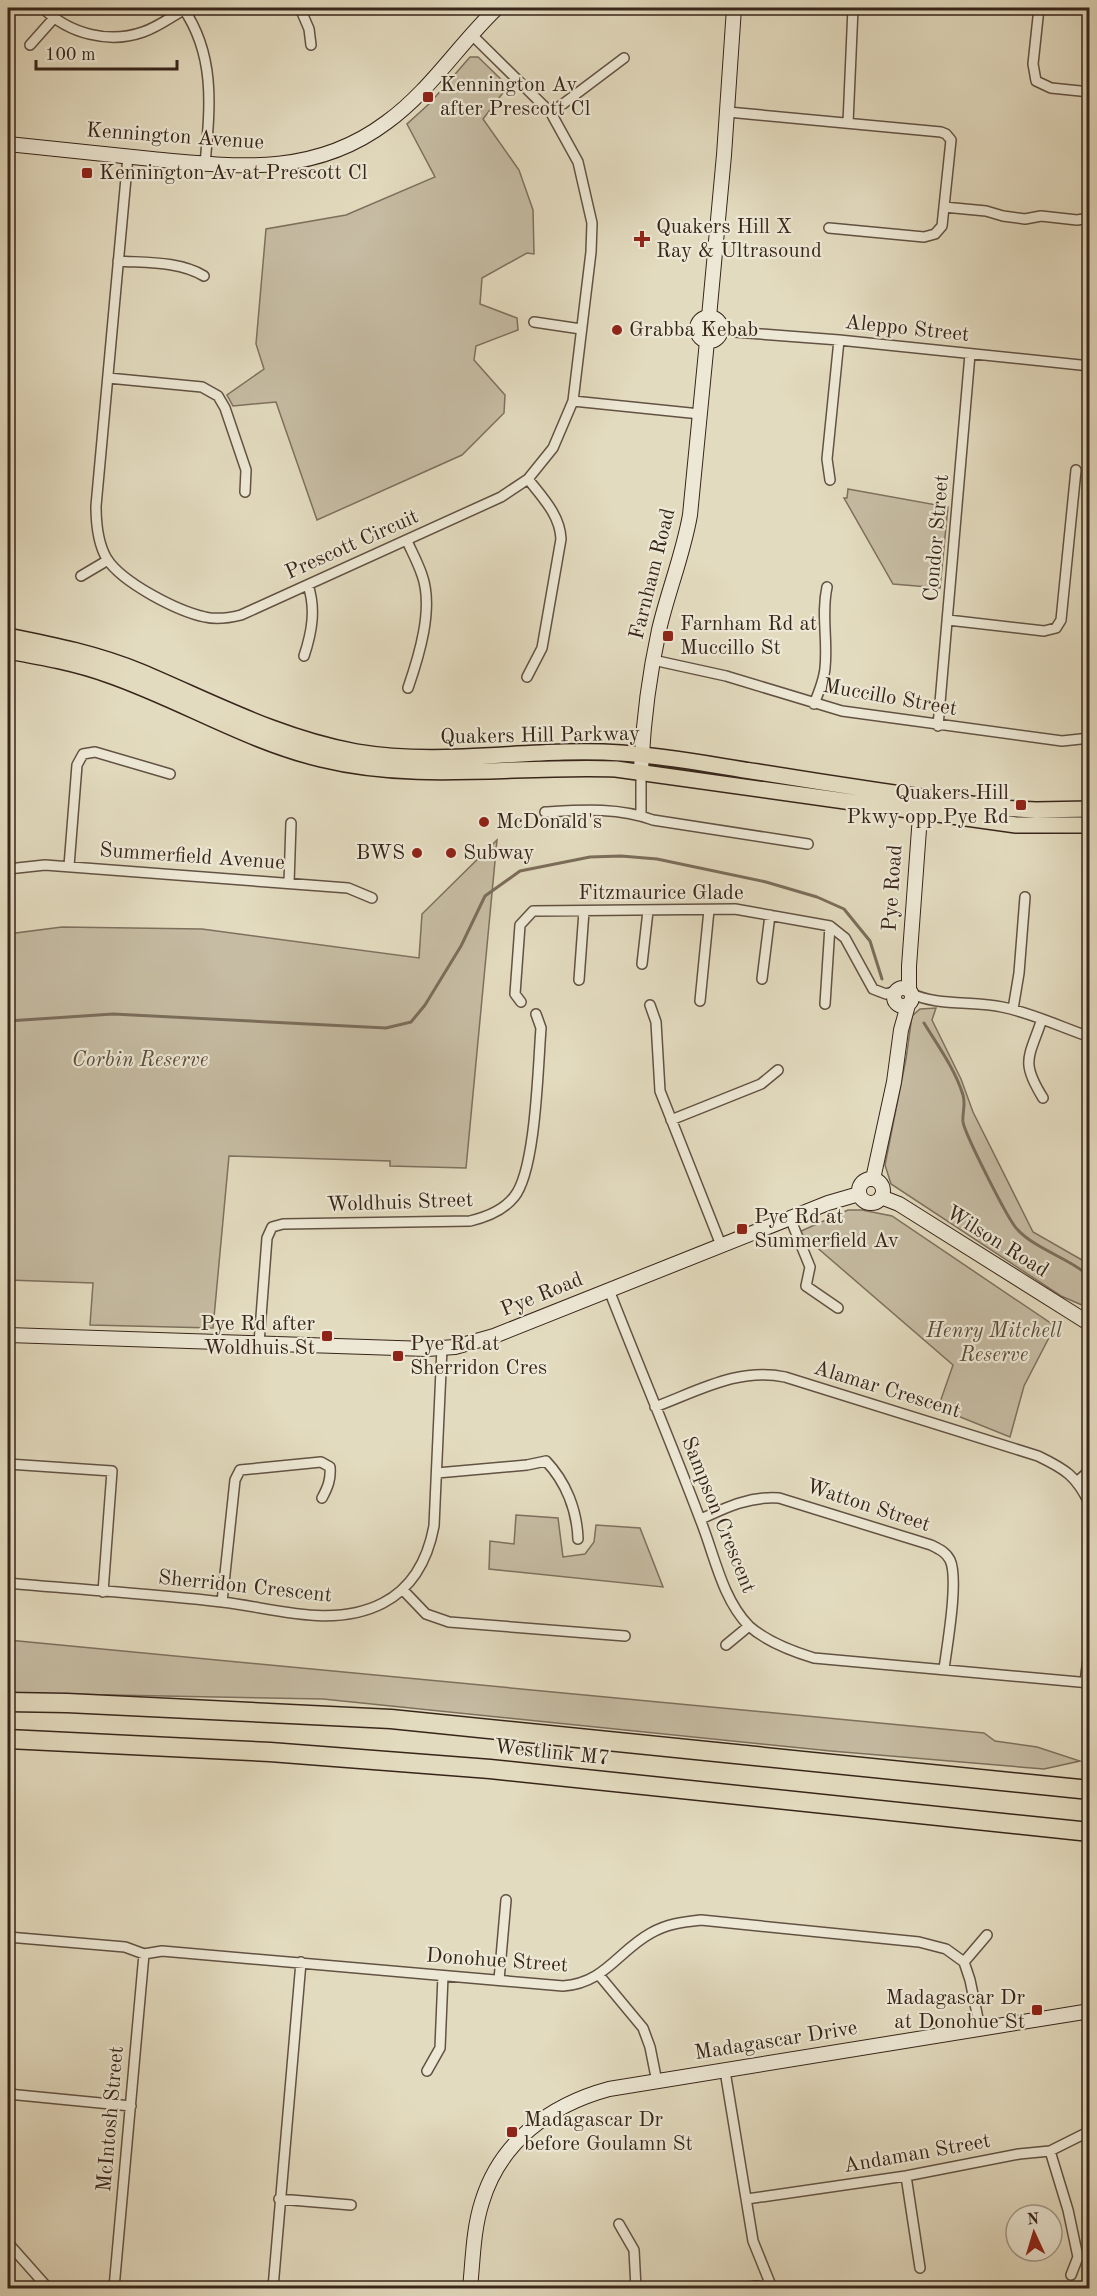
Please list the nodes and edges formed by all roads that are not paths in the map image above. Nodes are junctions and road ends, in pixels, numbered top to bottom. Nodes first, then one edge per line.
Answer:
1 (44, 8) edge
2 (184, 8) edge
3 (300, 8) edge
4 (497, 8) edge
5 (734, 8) edge
6 (853, 8) edge
7 (916, 8) edge
8 (1039, 8) edge
9 (54, 18) junction
10 (472, 35) junction
11 (30, 45) dead end
12 (311, 45) dead end
13 (624, 58) dead end
14 (1089, 92) edge
15 (728, 112) junction
16 (551, 113) junction
17 (848, 123) junction
18 (8, 144) edge
19 (128, 156) junction
20 (205, 164) junction
21 (944, 207) junction
22 (1089, 218) edge
23 (830, 228) dead end
24 (118, 261) junction
25 (204, 276) dead end
26 (709, 317) junction
27 (534, 322) dead end
28 (581, 329) junction
29 (721, 331) junction
30 (839, 340) junction
31 (707, 341) junction
32 (970, 354) junction
33 (1089, 366) edge
34 (108, 378) junction
35 (573, 401) junction
36 (700, 414) junction
37 (1076, 470) dead end
38 (528, 479) junction
39 (830, 480) dead end
40 (245, 492) dead end
41 (407, 540) junction
42 (108, 560) junction
43 (81, 576) dead end
44 (308, 585) junction
45 (827, 587) dead end
46 (948, 620) junction
47 (8, 636) edge
48 (8, 651) edge
49 (304, 656) dead end
50 (653, 660) junction
51 (527, 677) dead end
52 (408, 688) dead end
53 (814, 704) junction
54 (938, 726) junction
55 (1089, 738) edge
56 (642, 755) junction
57 (641, 771) junction
58 (170, 774) dead end
59 (921, 805) junction
60 (1089, 809) edge
61 (544, 812) dead end
62 (637, 816) junction
63 (291, 823) dead end
64 (1089, 825) edge
65 (808, 844) dead end
66 (69, 866) junction
67 (8, 869) edge
68 (289, 883) junction
69 (1024, 897) dead end
70 (372, 898) dead end
71 (709, 910) junction
72 (584, 911) junction
73 (648, 911) junction
74 (770, 915) junction
75 (830, 926) junction
76 (642, 963) dead end
77 (762, 979) dead end
78 (579, 980) dead end
79 (903, 997) junction
80 (700, 1000) dead end
81 (521, 1002) dead end
82 (825, 1004) dead end
83 (650, 1005) dead end
84 (1013, 1010) junction
85 (536, 1014) dead end
86 (1042, 1019) junction
87 (1089, 1037) edge
88 (778, 1070) dead end
89 (1043, 1098) dead end
90 (671, 1120) junction
91 (873, 1179) junction
92 (859, 1194) junction
93 (881, 1197) junction
94 (790, 1218) junction
95 (721, 1245) junction
96 (609, 1290) junction
97 (838, 1308) dead end
98 (1089, 1324) edge
99 (8, 1335) edge
100 (259, 1343) junction
101 (442, 1348) junction
102 (655, 1407) junction
103 (8, 1464) edge
104 (1089, 1470) edge
105 (437, 1473) junction
106 (1078, 1481) junction
107 (322, 1498) dead end
108 (1089, 1505) edge
109 (700, 1519) junction
110 (578, 1539) dead end
111 (8, 1583) edge
112 (403, 1590) junction
113 (103, 1592) junction
114 (222, 1602) junction
115 (749, 1626) junction
116 (624, 1636) dead end
117 (1089, 1644) edge
118 (726, 1645) dead end
119 (944, 1670) junction
120 (1087, 1682) edge
121 (8, 1702) edge
122 (8, 1739) edge
123 (1089, 1790) edge
124 (1089, 1832) edge
125 (506, 1900) dead end
126 (987, 1935) dead end
127 (8, 1937) edge
128 (144, 1953) junction
129 (301, 1962) junction
130 (964, 1962) junction
131 (599, 1975) junction
132 (443, 1976) junction
133 (499, 1980) junction
134 (1089, 2012) edge
135 (980, 2028) junction
136 (427, 2071) dead end
137 (725, 2071) junction
138 (657, 2082) junction
139 (8, 2094) edge
140 (131, 2106) junction
141 (1089, 2130) edge
142 (1050, 2151) junction
143 (906, 2176) junction
144 (279, 2199) junction
145 (747, 2199) junction
146 (351, 2205) dead end
147 (619, 2224) dead end
148 (8, 2243) edge
149 (920, 2268) dead end
150 (1071, 2275) dead end
151 (770, 2286) edge
152 (48, 2289) edge
153 (114, 2289) edge
154 (273, 2289) edge
155 (470, 2289) edge
156 (636, 2289) edge
157 (740, 2289) edge

1 - 9 street
2 - 9 street
2 - 20 street
3 - 12 street
4 - 10 street, Kennington Avenue
5 - 15 street
6 - 7 street
6 - 17 street
8 - 14 street
9 - 11 street
10 - 16 street, Prescott Circuit
10 - 20 street, Kennington Avenue
13 - 16 street
15 - 17 street
15 - 26 street
16 - 28 street, Prescott Circuit
17 - 21 street
18 - 19 street, Kennington Avenue
19 - 20 street, Kennington Avenue
19 - 24 street, Prescott Circuit
21 - 22 street
21 - 23 street
24 - 25 street
24 - 34 street, Prescott Circuit
26 - 29 street
26 - 31 street
27 - 28 street
28 - 35 street, Prescott Circuit
29 - 30 street, Aleppo Street
29 - 31 street
30 - 32 street, Aleppo Street
30 - 39 street
31 - 36 street, Farnham Road
32 - 33 street, Aleppo Street
32 - 46 street, Condor Street
34 - 40 street
34 - 42 street, Prescott Circuit
35 - 36 street
35 - 38 street, Prescott Circuit
36 - 50 street, Farnham Road
37 - 46 street
38 - 41 street, Prescott Circuit
38 - 51 street
41 - 44 street, Prescott Circuit
41 - 52 street
42 - 43 street
42 - 44 street, Prescott Circuit
44 - 49 street
45 - 53 street
46 - 54 street, Condor Street
47 - 56 main road, Quakers Hill Parkway
48 - 57 main road, Quakers Hill Parkway
50 - 53 street, Muccillo Street
50 - 56 street, Farnham Road
53 - 54 street, Muccillo Street
54 - 55 street, Muccillo Street
56 - 57 street, Farnham Road
56 - 59 main road, Quakers Hill Parkway
57 - 59 main road, Quakers Hill Parkway
57 - 62 street, Farnham Road
58 - 66 street
59 - 60 main road, Quakers Hill Parkway
59 - 64 main road, Quakers Hill Parkway
59 - 79 street, Pye Road
61 - 62 street
62 - 65 street
63 - 68 street
66 - 67 street, Summerfield Avenue
66 - 68 street, Summerfield Avenue
68 - 70 street, Summerfield Avenue
69 - 84 street
71 - 73 street, Fitzmaurice Glade
71 - 74 street, Fitzmaurice Glade
71 - 80 street
72 - 73 street, Fitzmaurice Glade
72 - 78 street
72 - 81 street, Fitzmaurice Glade
73 - 76 street
74 - 75 street, Fitzmaurice Glade
74 - 77 street
75 - 79 street
75 - 82 street
79 - 84 street
79 - 91 street, Pye Road
83 - 90 street
84 - 86 street
85 - 100 street, Woldhuis Street
86 - 87 street
86 - 89 street
88 - 90 street
90 - 95 street
91 - 92 street
91 - 93 street
92 - 93 street
92 - 94 street, Pye Road
93 - 98 street, Wilson Road
94 - 95 street, Pye Road
94 - 97 street
95 - 96 street, Pye Road
96 - 101 street, Pye Road
96 - 102 street, Sampson Crescent
99 - 100 street, Pye Road
100 - 101 street, Pye Road
101 - 105 street, Sherridon Crescent
102 - 106 street, Alamar Crescent
102 - 109 street, Sampson Crescent
103 - 113 street
104 - 106 street
105 - 110 street
105 - 112 street, Sherridon Crescent
106 - 108 street
107 - 114 street
109 - 115 street, Sampson Crescent
109 - 119 street, Watton Street
111 - 113 street, Sherridon Crescent
112 - 114 street, Sherridon Crescent
112 - 116 street
113 - 114 street, Sherridon Crescent
115 - 118 street
115 - 119 street, Sampson Crescent
117 - 120 street
119 - 120 street, Sampson Crescent
121 - 123 highway, Westlink M7
122 - 124 highway, Westlink M7
125 - 133 street
126 - 130 street
127 - 128 street, Donohue Street
128 - 129 street, Donohue Street
128 - 140 street, McIntosh Street
129 - 132 street, Donohue Street
129 - 144 street
130 - 131 street, Donohue Street
130 - 135 street
131 - 133 street, Donohue Street
131 - 138 street
132 - 133 street, Donohue Street
132 - 136 street
134 - 135 street, Madagascar Drive
135 - 137 street, Madagascar Drive
137 - 138 street, Madagascar Drive
137 - 145 street
138 - 155 street, Madagascar Drive
139 - 140 street
140 - 153 street, McIntosh Street
141 - 142 street, Andaman Street
142 - 143 street, Andaman Street
142 - 150 street
143 - 145 street, Andaman Street
143 - 149 street
144 - 146 street
144 - 154 street
145 - 151 street
147 - 156 street
148 - 152 street
151 - 157 street

